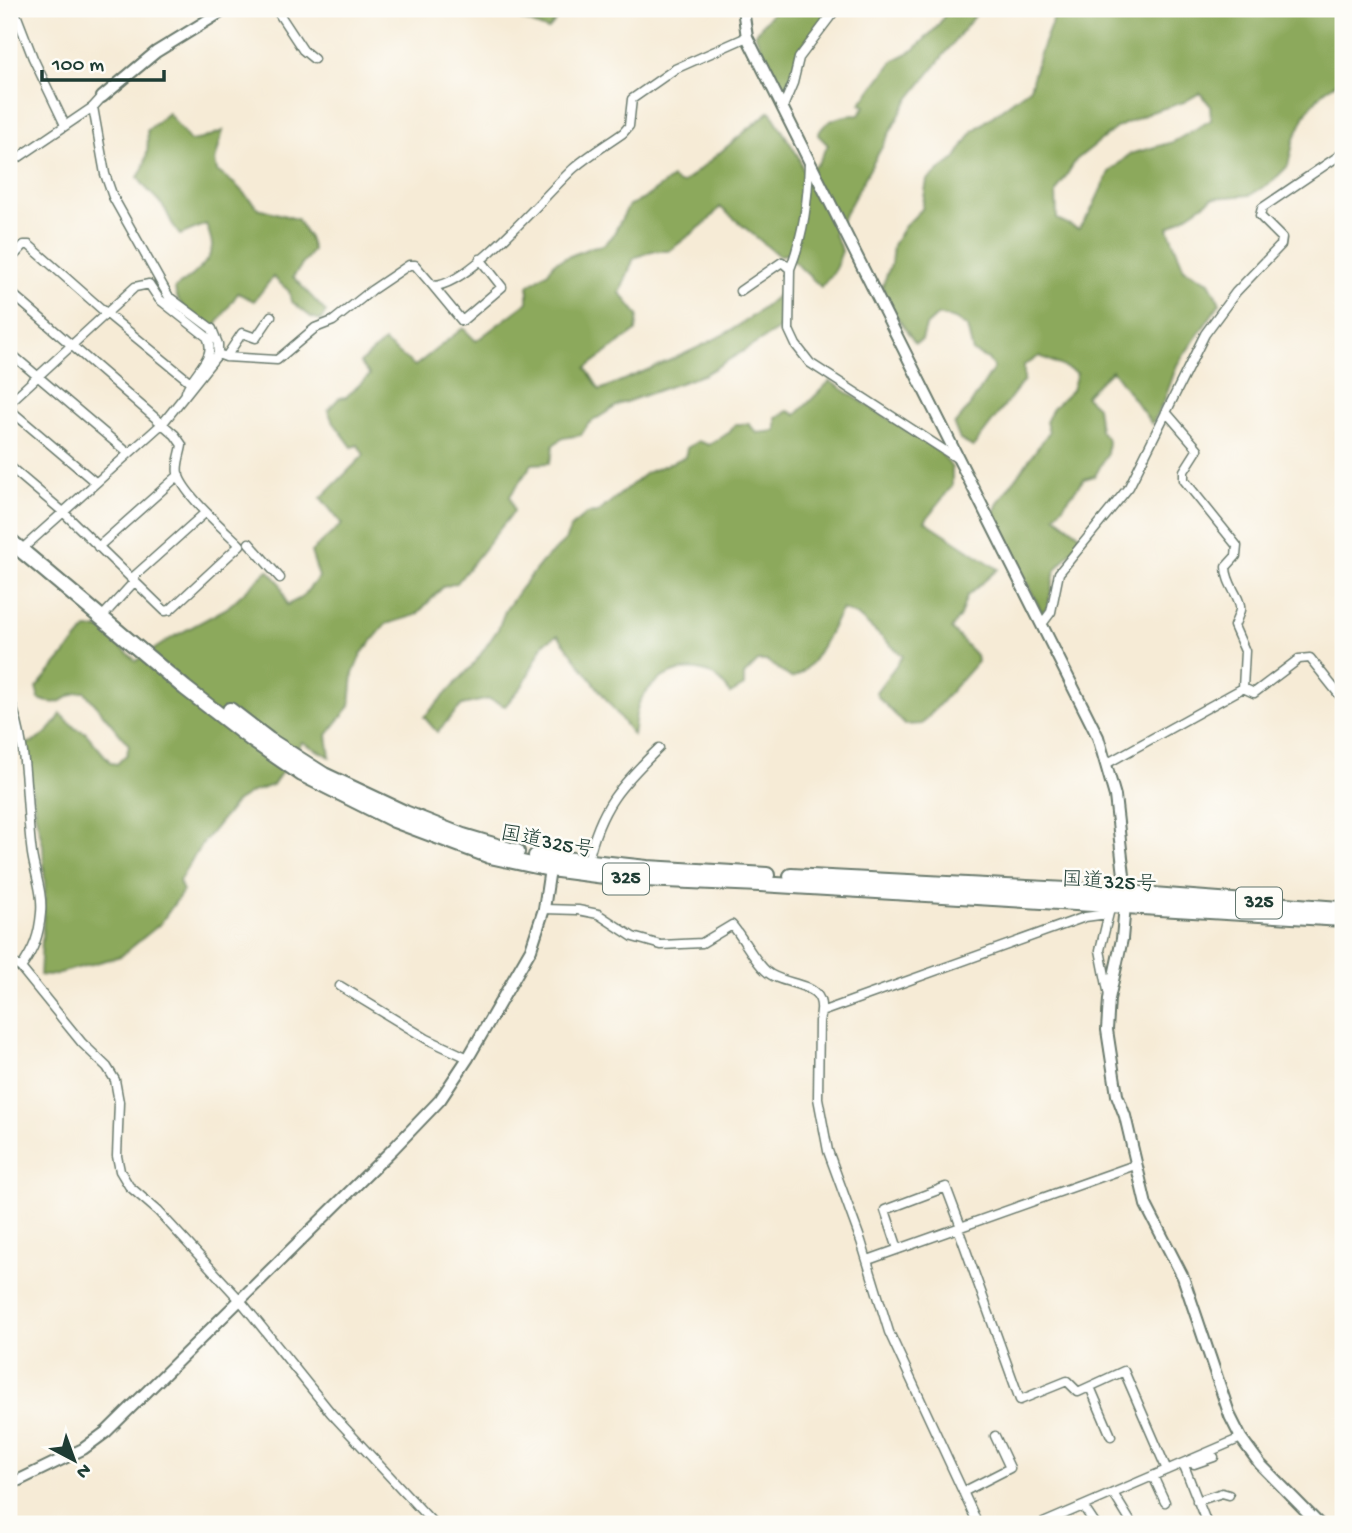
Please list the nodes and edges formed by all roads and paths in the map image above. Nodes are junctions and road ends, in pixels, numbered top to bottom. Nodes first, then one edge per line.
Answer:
1 (14, 9) edge
2 (226, 9) edge
3 (276, 9) edge
4 (743, 9) edge
5 (836, 9) edge
6 (747, 37) junction
7 (314, 59) dead end
8 (102, 97) joint
9 (93, 107) junction
10 (783, 107) junction
11 (65, 125) junction
12 (1343, 153) edge
13 (809, 158) junction
14 (9, 164) edge
15 (480, 259) junction
16 (9, 261) edge
17 (790, 269) junction
18 (433, 286) junction
19 (9, 291) edge
20 (740, 291) dead end
21 (106, 313) junction
22 (271, 316) dead end
23 (71, 345) junction
24 (9, 352) edge
25 (222, 356) junction
26 (38, 376) junction
27 (189, 381) junction
28 (186, 395) junction
29 (9, 403) edge
30 (9, 409) edge
31 (1166, 412) junction
32 (163, 422) junction
33 (128, 453) junction
34 (958, 459) junction
35 (9, 466) edge
36 (179, 475) junction
37 (95, 482) junction
38 (62, 512) junction
39 (206, 512) junction
40 (9, 530) edge
41 (259, 538) dead end
42 (9, 540) edge
43 (245, 544) junction
44 (23, 547) junction
45 (98, 547) junction
46 (280, 578) dead end
47 (132, 581) junction
48 (104, 615) junction
49 (1042, 624) junction
50 (1243, 688) junction
51 (1343, 695) edge
52 (9, 698) edge
53 (659, 748) dead end
54 (1106, 764) junction
55 (588, 861) junction
56 (550, 864) junction
57 (1119, 905) junction
58 (544, 909) junction
59 (1343, 909) edge
60 (1343, 919) edge
61 (9, 960) edge
62 (21, 968) junction
63 (340, 986) dead end
64 (1109, 999) junction
65 (821, 1012) junction
66 (468, 1058) junction
67 (1135, 1165) junction
68 (959, 1228) junction
69 (898, 1249) junction
70 (868, 1261) junction
71 (240, 1300) junction
72 (1090, 1387) junction
73 (995, 1436) dead end
74 (1111, 1436) dead end
75 (1241, 1438) junction
76 (1214, 1457) dead end
77 (1184, 1463) junction
78 (1167, 1470) junction
79 (1153, 1476) junction
80 (9, 1485) edge
81 (963, 1492) junction
82 (1113, 1493) junction
83 (1229, 1495) dead end
84 (1198, 1501) junction
85 (1166, 1503) dead end
86 (1083, 1506) junction
87 (434, 1524) edge
88 (978, 1524) edge
89 (1041, 1524) edge
90 (1095, 1524) edge
91 (1132, 1524) edge
92 (1207, 1524) edge
93 (1320, 1524) edge

1 - 11 street
2 - 8 street
3 - 7 street
4 - 6 street
5 - 10 street
6 - 10 street
6 - 15 street
8 - 9 street
9 - 11 street
9 - 25 street
10 - 13 street
11 - 14 street
12 - 31 street
13 - 17 street
13 - 34 street
15 - 18 street
15 - 18 street
16 - 21 street
17 - 20 street
17 - 34 street
18 - 25 street
19 - 23 street
21 - 23 street
21 - 27 street
21 - 27 street
22 - 25 street
23 - 26 street
23 - 32 street
24 - 26 street
25 - 28 street
26 - 29 street
26 - 33 street
27 - 28 street
28 - 32 street
30 - 37 street
31 - 49 street
31 - 50 street
32 - 33 street
32 - 36 street
33 - 37 street
34 - 49 street
35 - 38 street
36 - 39 street
36 - 45 street
37 - 38 street
38 - 44 street
38 - 45 street
39 - 43 street
39 - 47 street
40 - 44 highway, 国道325号 / 325
41 - 43 street
42 - 44 highway, 国道325号 / 325
43 - 46 street
43 - 47 street
44 - 48 highway, 国道325号 / 325
45 - 47 street
47 - 48 street
48 - 56 highway, 国道325号 / 325
49 - 54 street
50 - 51 street
50 - 54 street
52 - 62 street
53 - 55 street
54 - 57 street
55 - 56 highway, 国道325号 / 325
55 - 57 highway, 国道325号 / 325
56 - 57 highway, 国道325号 / 325
56 - 58 street
57 - 59 highway, 国道325号 / 325
57 - 60 highway, 国道325号 / 325
57 - 64 street
57 - 64 street
57 - 65 street
58 - 65 street
58 - 66 street
61 - 62 street
62 - 71 street
63 - 66 street
64 - 67 street
65 - 70 street
66 - 71 street
67 - 68 street
67 - 75 street
68 - 69 street
68 - 69 street
68 - 72 street
69 - 70 street
70 - 81 street
71 - 80 street
71 - 87 street
72 - 74 street
72 - 78 street
73 - 81 street
75 - 77 street
75 - 93 street
76 - 77 street
77 - 78 street
77 - 84 street
78 - 79 street
79 - 82 street
79 - 85 street
81 - 88 street
82 - 86 street
82 - 91 street
83 - 84 street
84 - 92 street
86 - 89 street
86 - 90 street

